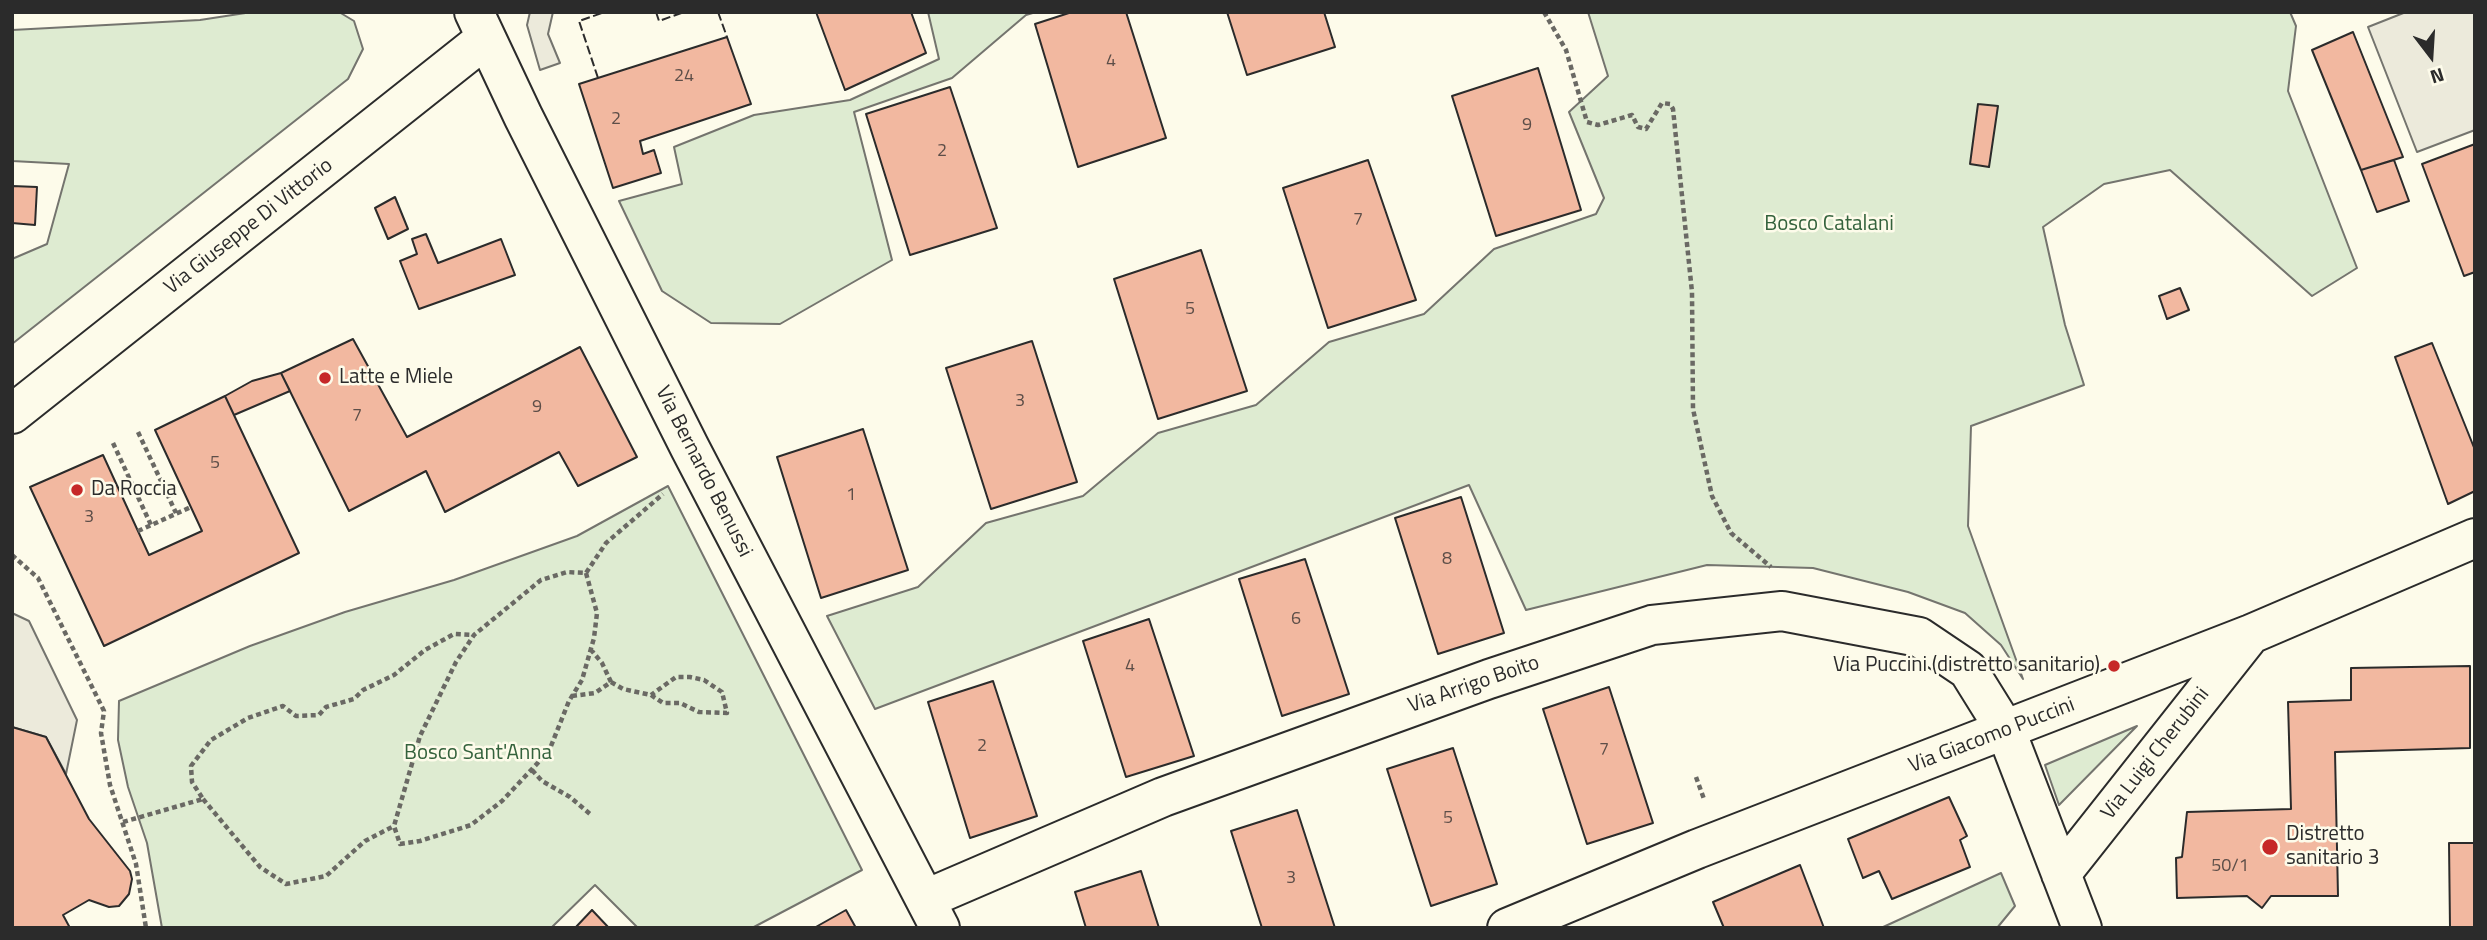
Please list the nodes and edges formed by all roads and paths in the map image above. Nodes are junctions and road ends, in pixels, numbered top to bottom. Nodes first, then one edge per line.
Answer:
1 (1544, 12) edge
2 (480, 26) edge
3 (12, 414) edge
4 (138, 432) dead end
5 (113, 443) dead end
6 (669, 489) dead end
7 (191, 507) dead end
8 (176, 513) junction
9 (151, 525) junction
10 (138, 531) dead end
11 (2475, 538) edge
12 (12, 555) edge
13 (1772, 568) dead end
14 (586, 573) junction
15 (2251, 634) junction
16 (474, 635) junction
17 (591, 651) junction
18 (611, 682) junction
19 (651, 695) junction
20 (572, 696) junction
21 (2006, 732) junction
22 (532, 770) junction
23 (204, 799) junction
24 (590, 814) dead end
25 (123, 822) junction
26 (394, 826) junction
27 (2061, 874) junction
28 (933, 913) edge
29 (146, 928) edge
30 (1507, 928) edge
31 (2082, 928) edge

1 - 13 path
2 - 3 street, Via Giuseppe Di Vittorio
2 - 28 street, Via Bernardo Benussi
4 - 8 path
5 - 9 path
6 - 14 path
7 - 8 path
8 - 9 path
9 - 10 path
11 - 15 street, Via Giacomo Puccini
12 - 25 path
14 - 16 path
14 - 17 path
15 - 21 street, Via Giacomo Puccini
15 - 27 street, Via Luigi Cherubini
16 - 23 path
16 - 26 path
17 - 18 path
17 - 20 path
18 - 19 path
18 - 20 path
19 - 19 path
20 - 22 path
21 - 27 street
21 - 28 street, Via Arrigo Boito
21 - 30 street, Via Giacomo Puccini
22 - 24 path
22 - 26 path
23 - 25 path
23 - 26 path
25 - 29 path
27 - 31 street

